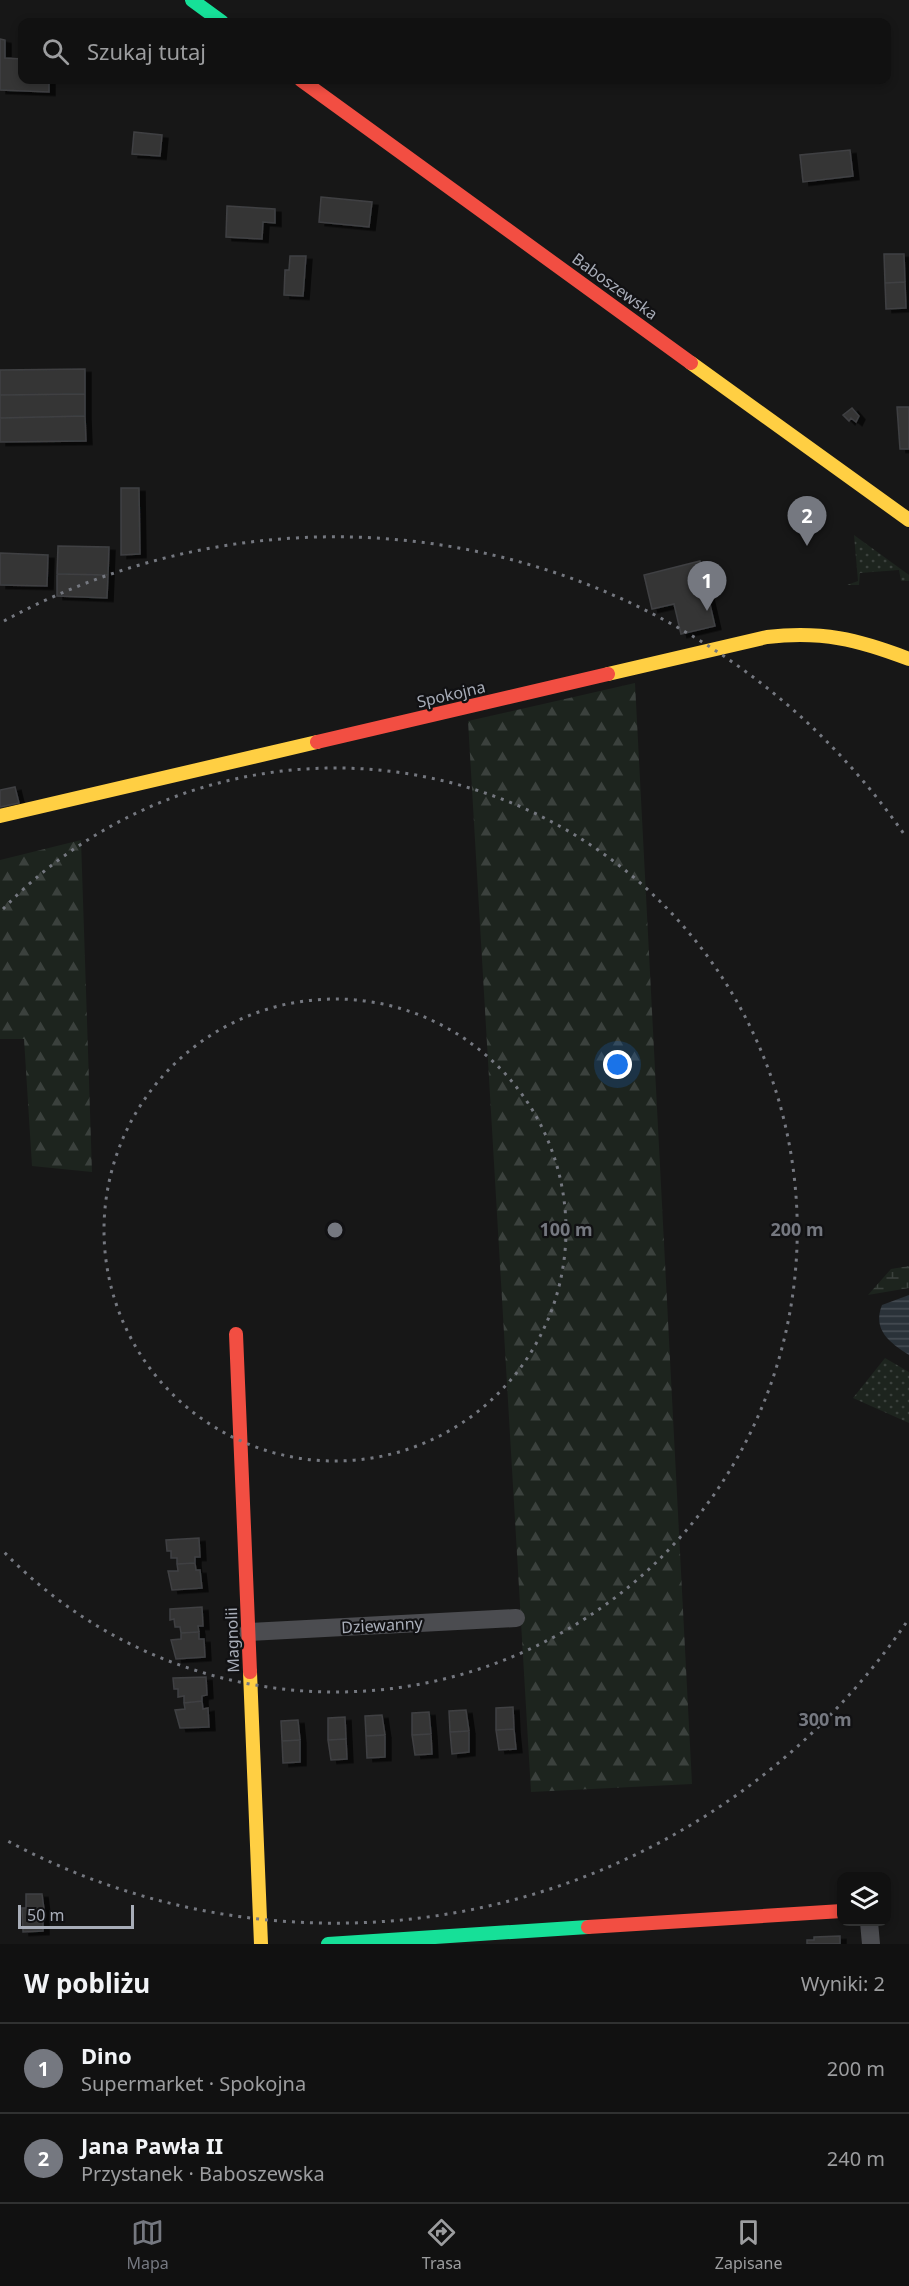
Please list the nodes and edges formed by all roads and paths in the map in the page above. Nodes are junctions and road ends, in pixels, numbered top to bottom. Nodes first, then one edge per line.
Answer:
1 (192, 0) edge
2 (217, 18) edge
3 (307, 84) edge
4 (909, 520) edge
5 (909, 659) edge
6 (0, 816) edge
7 (236, 1334) dead end
8 (516, 1618) dead end
9 (248, 1632) junction
10 (837, 1911) edge
11 (869, 1926) edge
12 (261, 1944) edge
13 (328, 1944) edge
14 (871, 1944) edge

1 - 2 street
3 - 4 street, Baboszewska
5 - 6 street, Spokojna
7 - 9 street, Magnolii
8 - 9 street, Dziewanny
9 - 12 street, Magnolii
10 - 13 street
11 - 14 street

